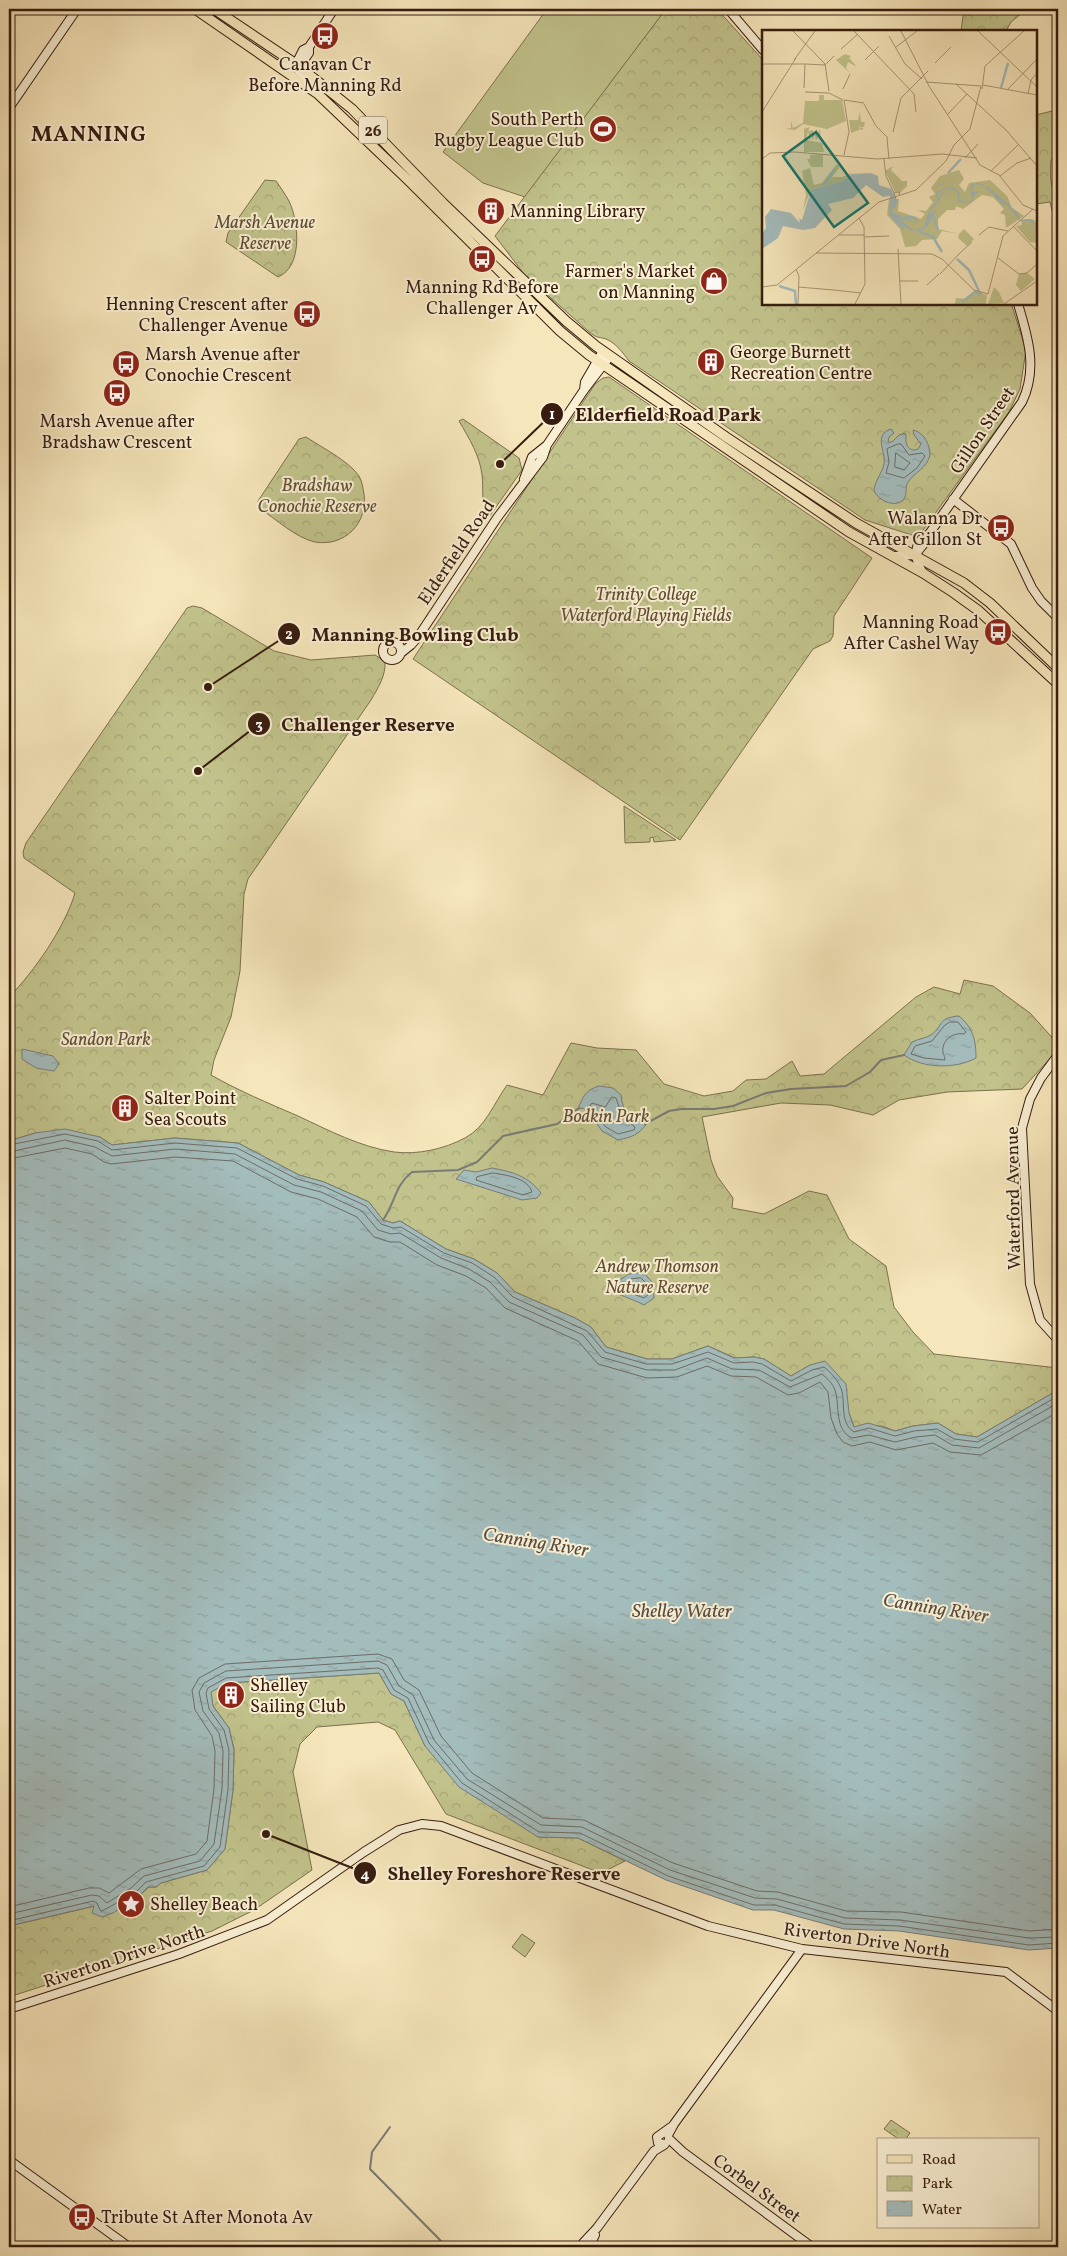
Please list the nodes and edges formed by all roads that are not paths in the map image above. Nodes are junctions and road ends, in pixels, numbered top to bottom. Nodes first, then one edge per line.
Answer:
1 (77, 9) edge
2 (195, 9) edge
3 (214, 9) edge
4 (728, 9) edge
5 (335, 10) edge
6 (762, 49) edge
7 (275, 64) junction
8 (296, 64) junction
9 (318, 94) junction
10 (9, 108) edge
11 (1018, 305) edge
12 (606, 354) junction
13 (601, 363) junction
14 (953, 499) junction
15 (915, 555) junction
16 (893, 556) junction
17 (923, 573) junction
18 (1058, 618) edge
19 (413, 642) junction
20 (397, 644) junction
21 (401, 653) junction
22 (1058, 668) edge
23 (1058, 684) edge
24 (1058, 1055) edge
25 (1058, 1340) edge
26 (802, 1949) junction
27 (9, 2009) edge
28 (1058, 2011) edge
29 (664, 2139) junction
30 (9, 2160) edge
31 (584, 2246) edge
32 (128, 2247) edge
33 (812, 2247) edge

1 - 10 street
2 - 7 main road, 26
3 - 8 main road, 26
4 - 6 street
5 - 8 street
7 - 8 street
7 - 9 main road, 26
8 - 9 street
8 - 12 main road, 26
9 - 13 main road, 26
11 - 14 street, Gillon Street
12 - 13 street, Elderfield Road
12 - 15 main road, 26
13 - 16 main road, 26
13 - 19 street, Elderfield Road
14 - 15 street, Gillon Street
14 - 18 street
15 - 16 street
15 - 17 street
15 - 22 main road, 26
16 - 17 main road, 26
17 - 23 main road, 26
19 - 20 street
19 - 21 street, Elderfield Road
20 - 21 street
20 - 21 street
24 - 25 street, Waterford Avenue
26 - 27 street, Riverton Drive North
26 - 28 street, Riverton Drive North
26 - 29 street
29 - 31 street
29 - 33 street, Corbel Street
30 - 32 street

